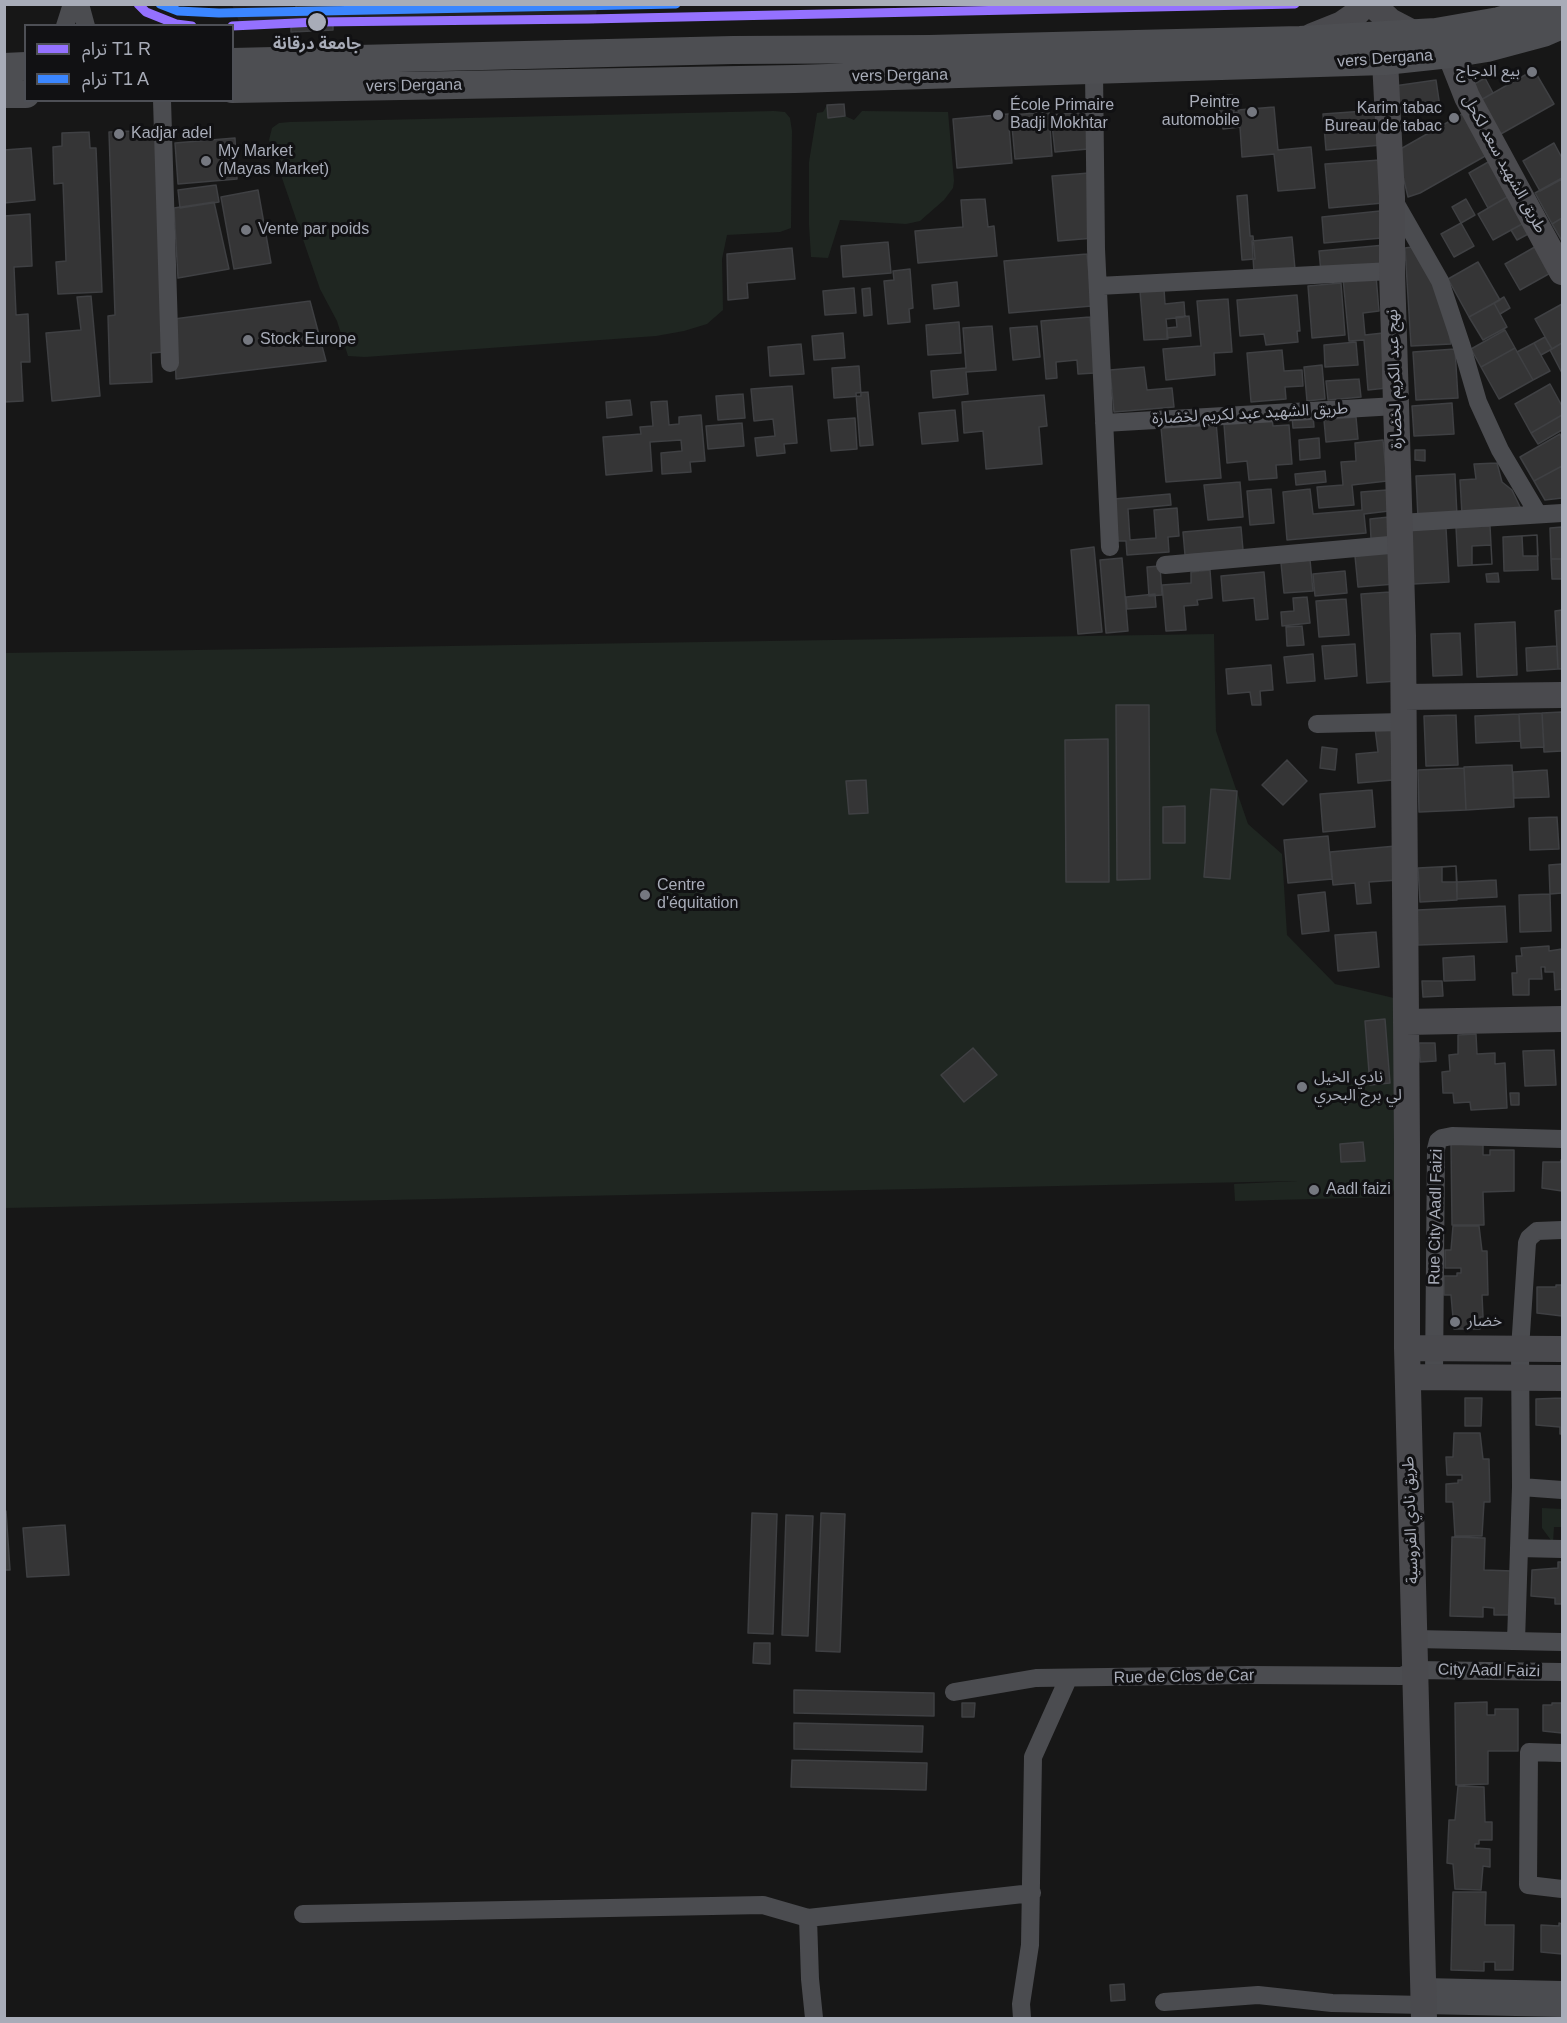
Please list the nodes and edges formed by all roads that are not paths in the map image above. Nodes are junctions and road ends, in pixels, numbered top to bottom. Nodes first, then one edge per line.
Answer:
1 (72, 4) edge
2 (80, 4) edge
3 (1365, 4) edge
4 (1372, 4) edge
5 (1557, 4) edge
6 (66, 24) edge
7 (85, 24) edge
8 (1563, 25) edge
9 (1415, 34) junction
10 (1300, 40) junction
11 (673, 51) junction
12 (1450, 54) junction
13 (1385, 61) junction
14 (234, 62) edge
15 (928, 62) junction
16 (13, 71) edge
17 (1094, 71) junction
18 (668, 82) junction
19 (234, 89) edge
20 (24, 90) edge
21 (162, 102) edge
22 (1392, 197) junction
23 (1392, 272) junction
24 (1563, 272) edge
25 (1098, 286) junction
26 (170, 363) dead end
27 (1396, 406) junction
28 (1104, 423) junction
29 (1563, 513) edge
30 (1538, 514) junction
31 (1400, 534) junction
32 (1110, 547) dead end
33 (1165, 566) dead end
34 (1563, 694) edge
35 (1403, 710) junction
36 (1317, 724) dead end
37 (1563, 1019) edge
38 (1406, 1022) junction
39 (1563, 1139) edge
40 (1563, 1230) edge
41 (1434, 1347) junction
42 (1407, 1348) junction
43 (1520, 1349) junction
44 (1563, 1349) edge
45 (1434, 1376) junction
46 (1408, 1377) junction
47 (1520, 1377) junction
48 (1563, 1378) edge
49 (1521, 1487) junction
50 (1563, 1490) edge
51 (1519, 1548) junction
52 (1563, 1549) edge
53 (1415, 1639) junction
54 (1516, 1641) junction
55 (1563, 1642) edge
56 (1415, 1670) junction
57 (1563, 1672) edge
58 (1068, 1679) junction
59 (954, 1692) dead end
60 (1563, 1753) edge
61 (1563, 1889) edge
62 (1032, 1893) junction
63 (303, 1914) dead end
64 (808, 1918) junction
65 (1563, 1990) edge
66 (1164, 2002) dead end
67 (1424, 2004) edge
68 (1563, 2008) edge
69 (814, 2019) edge
70 (1022, 2019) edge

1 - 6 street
2 - 7 street
3 - 10 main road
4 - 9 main road
5 - 9 main road
8 - 12 main road, vers Dergana
9 - 10 main road
10 - 15 main road
11 - 14 main road
11 - 15 main road
11 - 18 main road
12 - 13 main road, vers Dergana
12 - 24 main road, طريق الشهيد سعد لكحل
13 - 17 main road, vers Dergana
13 - 22 main road, نهج عبد الكريم لخضارة
15 - 17 main road, vers Dergana
15 - 18 main road, vers Dergana
16 - 20 main road
17 - 25 street
18 - 19 main road, vers Dergana
21 - 26 street
22 - 23 main road, نهج عبد الكريم لخضارة
22 - 30 street
23 - 25 street
23 - 27 main road, نهج عبد الكريم لخضارة
25 - 28 street
27 - 28 street, طريق الشهيد عبد لكريم لخضارة
27 - 31 main road, نهج عبد الكريم لخضارة
28 - 32 street
29 - 30 street
30 - 31 street
31 - 33 street
31 - 35 main road, نهج عبد الكريم لخضارة
34 - 35 main road
35 - 36 street
35 - 38 main road, نهج عبد الكريم لخضارة
37 - 38 main road
38 - 42 main road, طريق نادي الفروسية
39 - 41 street, Rue City Aadl Faizi
40 - 43 street
41 - 42 main road
41 - 43 main road
41 - 45 street, Rue City Aadl Faizi
42 - 46 main road, طريق نادي الفروسية
43 - 44 main road
43 - 47 street
45 - 46 main road
45 - 47 main road
46 - 53 main road, طريق نادي الفروسية
47 - 48 main road
47 - 49 street
49 - 50 street
49 - 51 street
51 - 52 street
51 - 54 street
53 - 54 street
53 - 56 main road, طريق نادي الفروسية
54 - 55 street
56 - 57 street, City Aadl Faizi
56 - 58 street, Rue de Clos de Car
56 - 67 main road, طريق نادي الفروسية
58 - 59 street, Rue de Clos de Car
58 - 62 street
60 - 61 street
62 - 64 street
62 - 70 street
63 - 64 street
64 - 69 street
65 - 67 street
66 - 67 street
67 - 68 street

